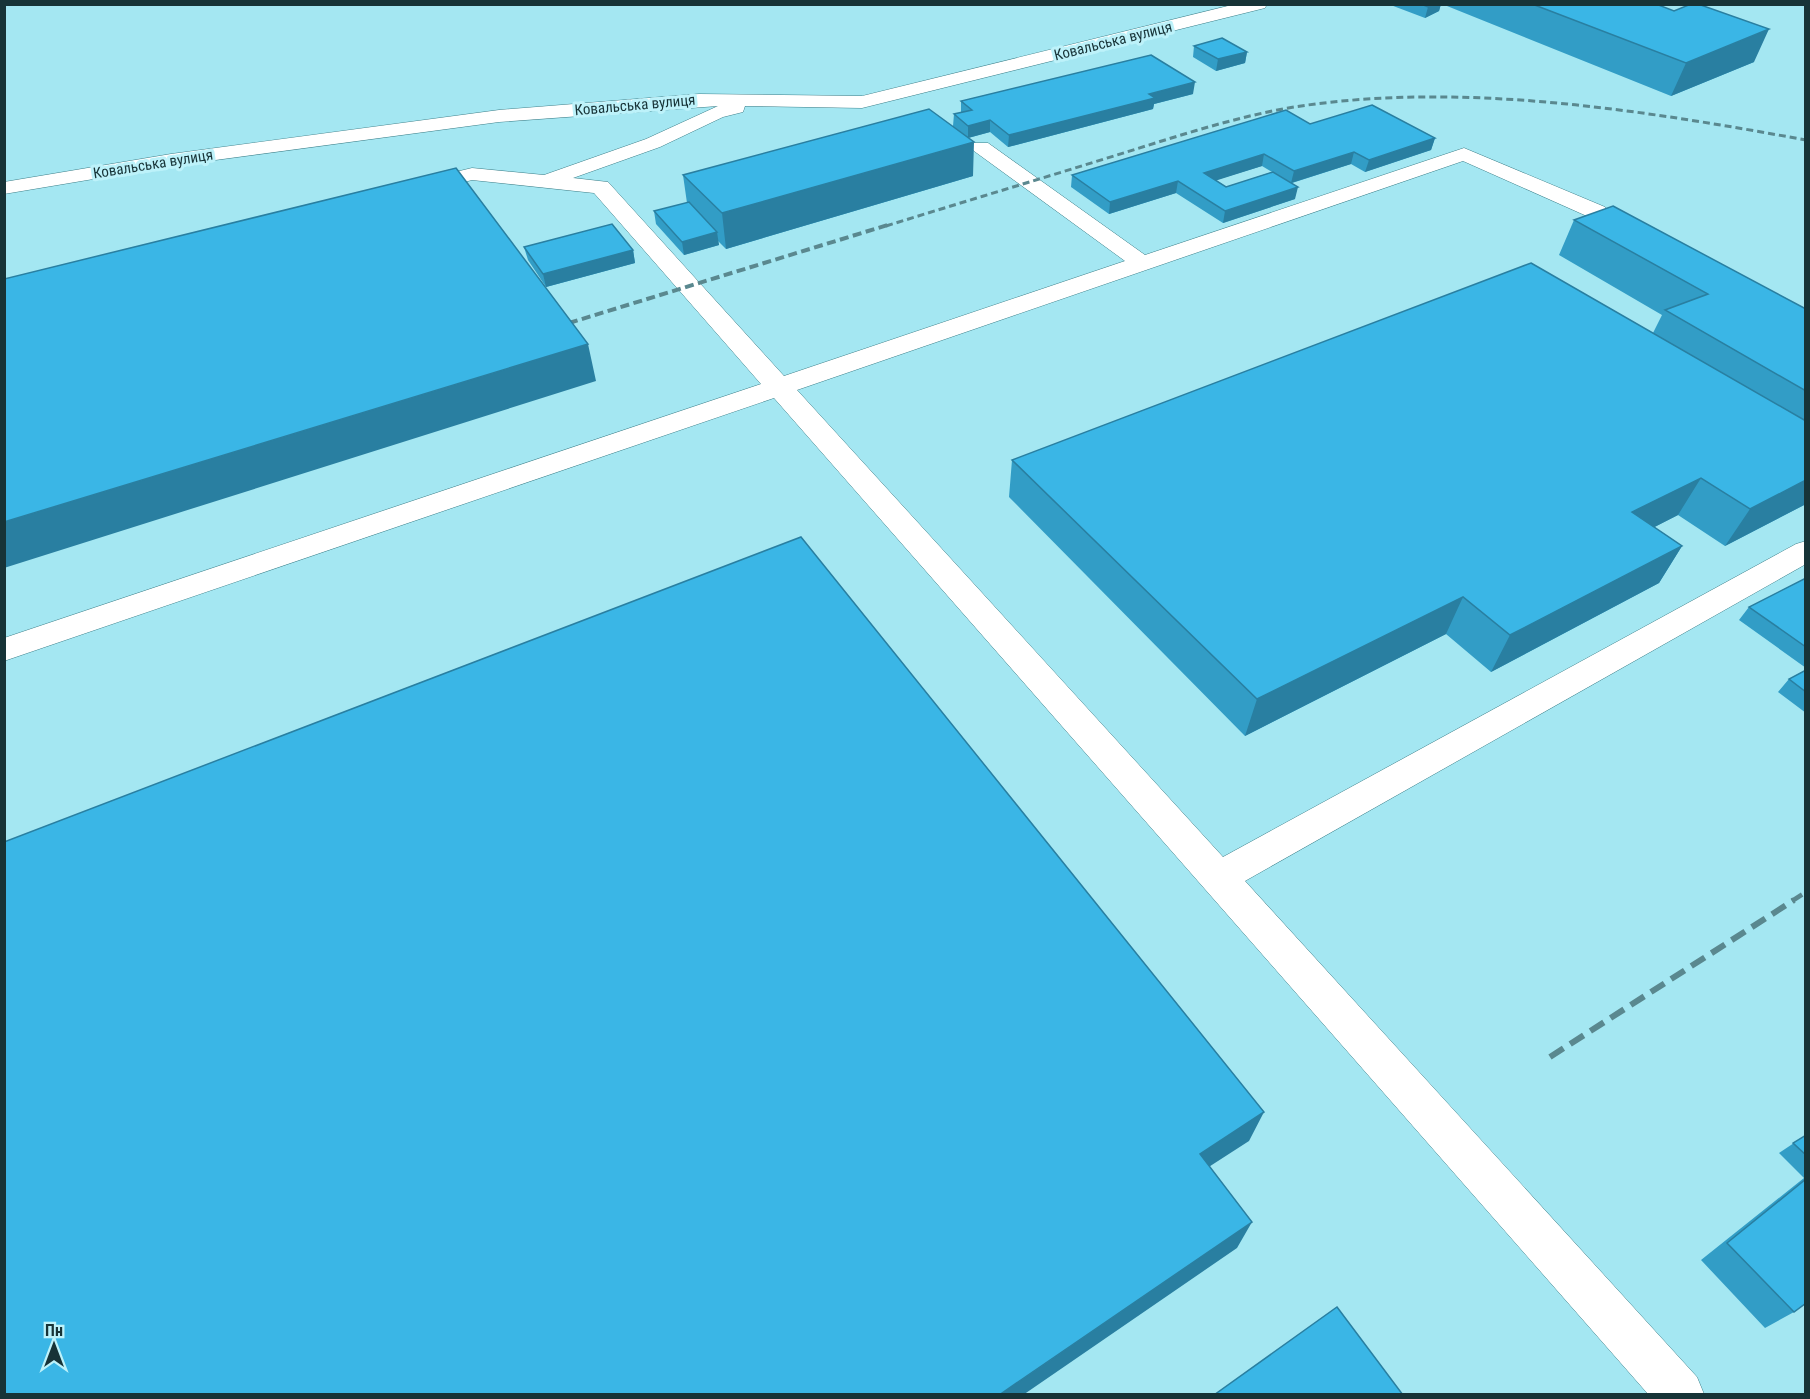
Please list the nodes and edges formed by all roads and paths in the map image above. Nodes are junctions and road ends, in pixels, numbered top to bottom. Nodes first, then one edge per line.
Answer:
1 (1259, 4) edge
2 (764, 100) junction
3 (981, 147) dead end
4 (542, 181) junction
5 (4, 188) edge
6 (393, 194) edge
7 (1598, 212) edge
8 (1143, 264) junction
9 (779, 388) junction
10 (1806, 551) edge
11 (4, 650) edge
12 (1217, 878) junction
13 (1680, 1395) edge

1 - 2 street, Ковальська вулиця
2 - 4 street
2 - 5 street, Ковальська вулиця
3 - 8 street
4 - 6 street
4 - 9 street
7 - 8 street
8 - 9 street
9 - 11 street
9 - 12 street
10 - 12 street
12 - 13 street

